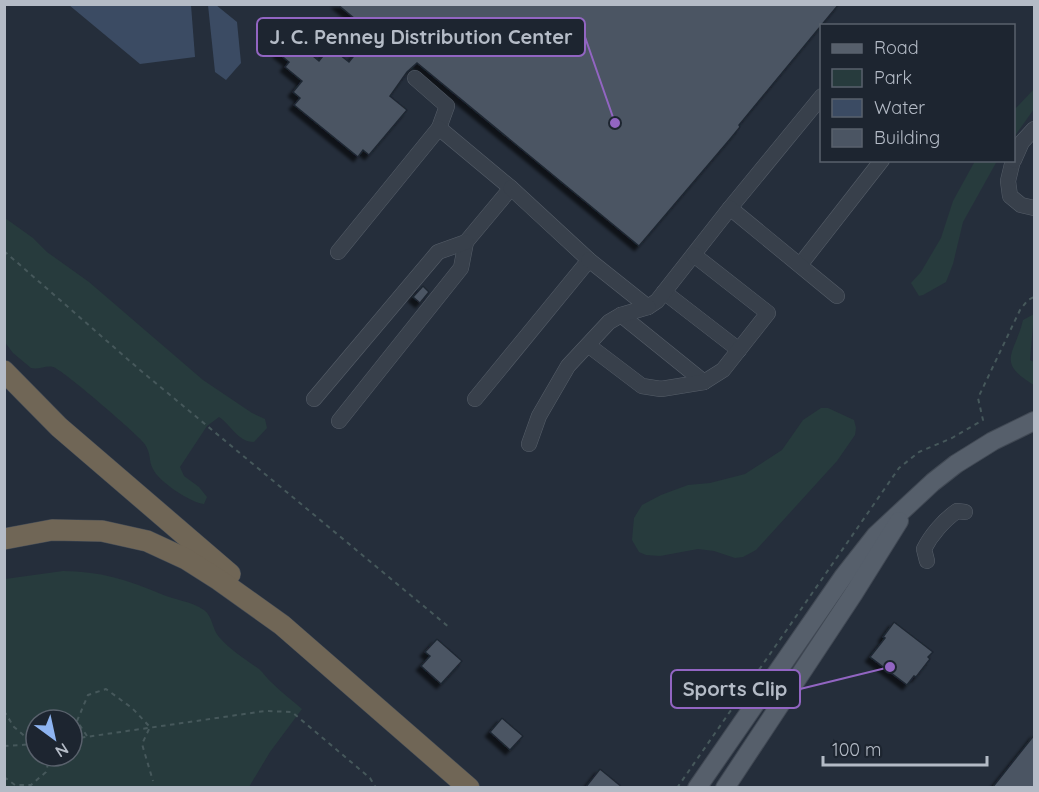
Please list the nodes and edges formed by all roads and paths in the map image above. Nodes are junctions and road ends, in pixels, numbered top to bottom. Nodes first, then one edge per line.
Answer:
1 (415, 78) dead end
2 (820, 98) edge
3 (439, 128) junction
4 (1035, 129) edge
5 (1015, 156) edge
6 (880, 162) edge
7 (1013, 162) edge
8 (511, 188) junction
9 (730, 208) junction
10 (1035, 208) edge
11 (466, 242) junction
12 (4, 251) edge
13 (338, 252) dead end
14 (694, 255) junction
15 (590, 260) junction
16 (800, 265) junction
17 (664, 292) junction
18 (837, 296) dead end
19 (1035, 297) edge
20 (648, 307) junction
21 (621, 315) junction
22 (588, 345) junction
23 (739, 350) junction
24 (4, 371) edge
25 (704, 382) junction
26 (314, 399) dead end
27 (476, 399) dead end
28 (339, 421) dead end
29 (1035, 421) edge
30 (945, 441) dead end
31 (529, 444) dead end
32 (906, 509) junction
33 (965, 512) dead end
34 (4, 539) edge
35 (927, 561) dead end
36 (268, 614) junction
37 (450, 628) dead end
38 (4, 711) edge
39 (745, 719) junction
40 (150, 727) junction
41 (763, 731) junction
42 (24, 735) edge
43 (87, 736) junction
44 (84, 737) edge
45 (24, 745) edge
46 (4, 746) edge
47 (47, 768) edge
48 (4, 777) edge
49 (153, 781) dead end
50 (376, 788) edge
51 (469, 788) edge
52 (697, 788) edge
53 (725, 788) edge

1 - 3 street
2 - 9 street
3 - 8 street
3 - 13 street
4 - 5 street
6 - 16 street
7 - 10 street
8 - 11 street
8 - 15 street
9 - 14 street
9 - 16 street
11 - 26 street
11 - 28 street
12 - 37 path
14 - 17 street
14 - 23 street
15 - 20 street
15 - 27 street
16 - 18 street
17 - 20 street
17 - 23 street
19 - 30 path
20 - 21 street
21 - 22 street
21 - 25 street
22 - 25 street
22 - 31 street
23 - 25 street
24 - 36 highway
29 - 32 main road
32 - 39 main road
32 - 41 main road
33 - 35 street
34 - 36 highway
36 - 51 highway
38 - 42 path
39 - 41 main road
39 - 52 main road
40 - 43 path
40 - 43 path
40 - 49 path
40 - 50 path
41 - 53 main road
43 - 44 path
45 - 46 path
47 - 48 path

